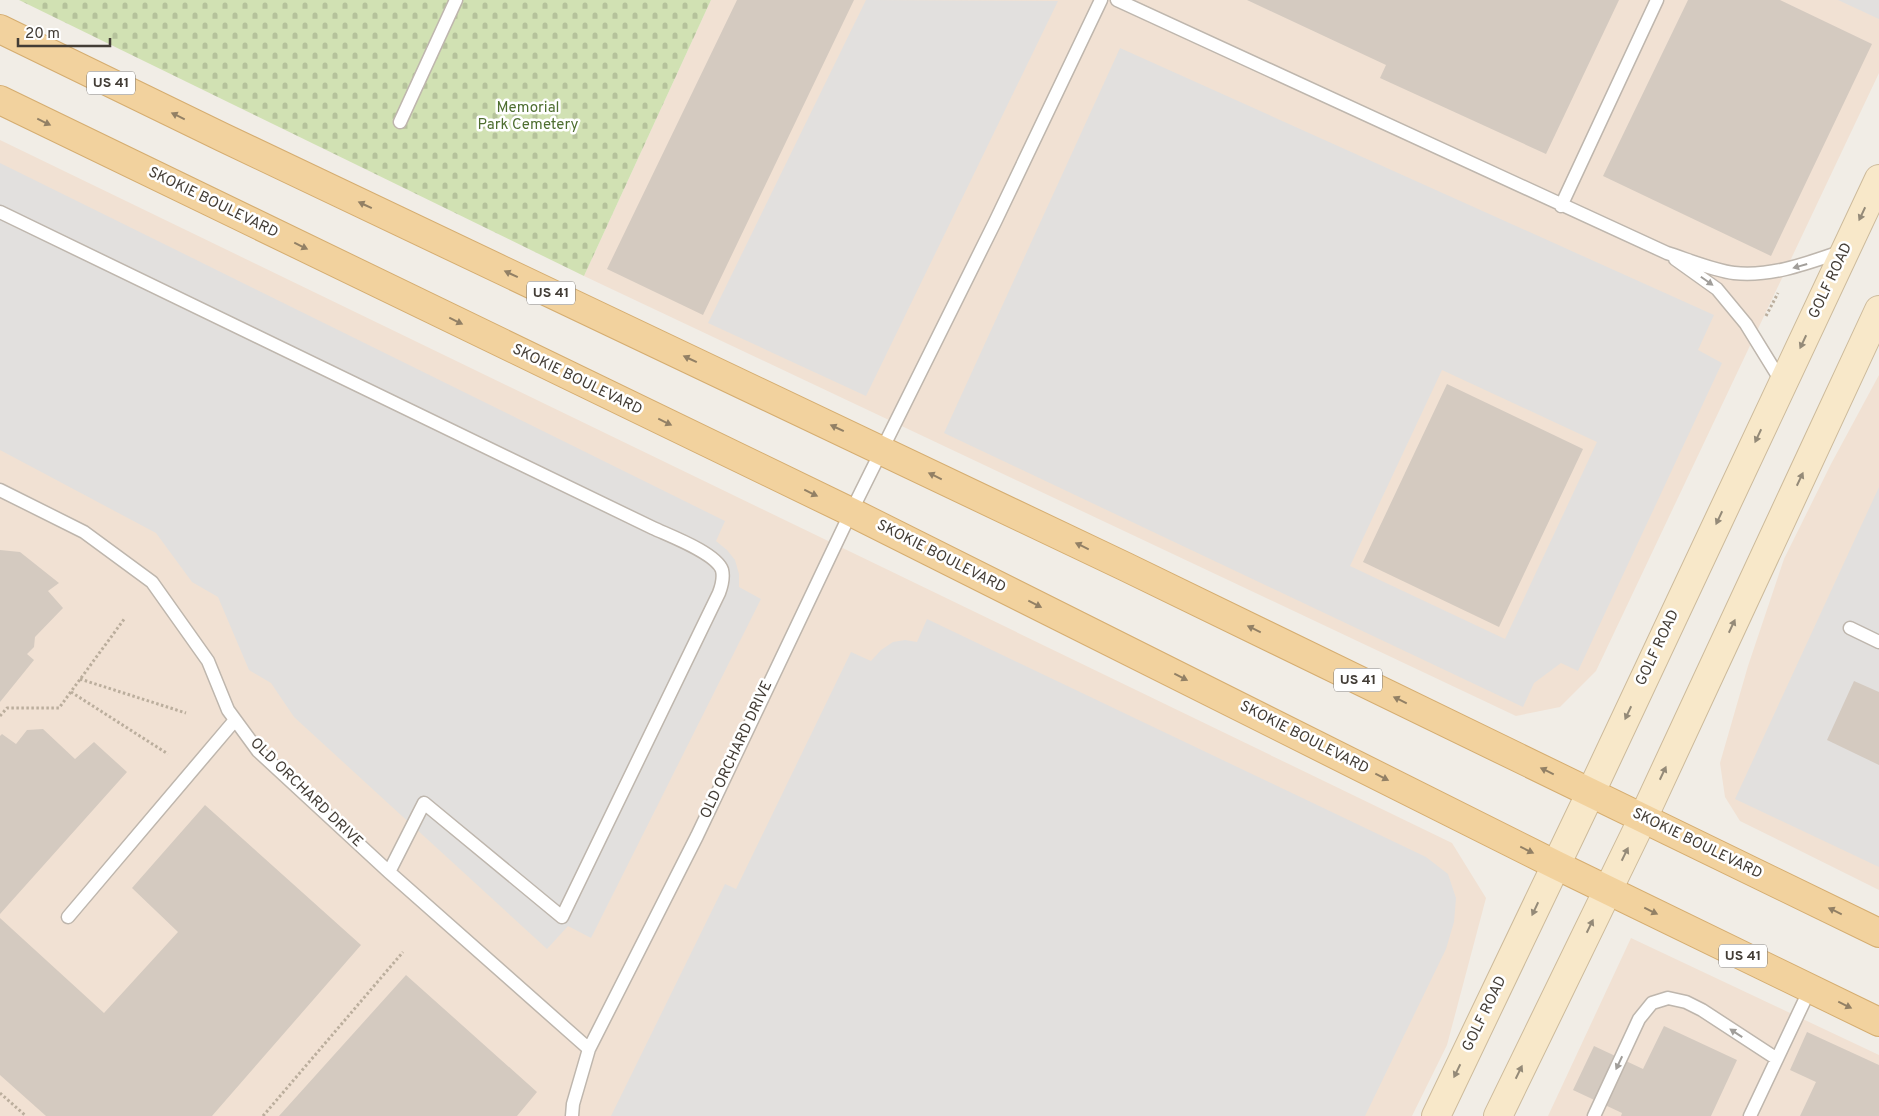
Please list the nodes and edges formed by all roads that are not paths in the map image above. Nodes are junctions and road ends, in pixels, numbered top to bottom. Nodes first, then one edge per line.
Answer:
1 (456, 0) edge
2 (1101, 0) edge
3 (1117, 0) edge
4 (1657, 0) edge
5 (0, 29) edge
6 (0, 100) edge
7 (400, 122) dead end
8 (1879, 179) edge
9 (1561, 206) junction
10 (0, 212) edge
11 (1846, 250) junction
12 (1667, 253) junction
13 (1879, 310) edge
14 (1783, 384) junction
15 (881, 449) junction
16 (0, 490) edge
17 (851, 512) junction
18 (1850, 628) dead end
19 (1879, 642) edge
20 (235, 720) junction
21 (1591, 792) junction
22 (1643, 818) junction
23 (1556, 864) junction
24 (389, 872) junction
25 (1608, 890) junction
26 (68, 917) dead end
27 (1879, 933) edge
28 (1810, 989) junction
29 (1879, 1022) edge
30 (589, 1049) junction
31 (1777, 1059) junction
32 (572, 1116) edge
33 (1436, 1116) edge
34 (1498, 1116) edge
35 (1594, 1116) edge
36 (1750, 1116) edge

1 - 7 lane
2 - 15 lane, OLD ORCHARD DRIVE
3 - 9 lane
4 - 9 lane
15 -> 5 main road, SKOKIE BOULEVARD / US 41
6 -> 17 main road, SKOKIE BOULEVARD / US 41
8 -> 11 main road, GOLF ROAD
9 - 12 lane
10 - 24 lane
11 -> 12 lane
11 -> 14 main road, GOLF ROAD
12 -> 14 lane
22 -> 13 main road
14 -> 21 main road, GOLF ROAD
15 - 17 lane, OLD ORCHARD DRIVE
21 -> 15 main road, SKOKIE BOULEVARD / US 41
16 - 20 lane, OLD ORCHARD DRIVE
17 -> 23 main road, SKOKIE BOULEVARD / US 41
17 - 30 lane, OLD ORCHARD DRIVE
18 - 19 lane
20 - 24 lane, OLD ORCHARD DRIVE
20 - 26 lane
21 - 22 main road, SKOKIE BOULEVARD / US 41
21 - 23 main road, GOLF ROAD
25 -> 22 main road
27 -> 22 main road, SKOKIE BOULEVARD / US 41
23 - 25 main road, SKOKIE BOULEVARD / US 41
23 -> 33 main road, GOLF ROAD
24 - 30 lane, OLD ORCHARD DRIVE
25 -> 28 main road, SKOKIE BOULEVARD / US 41
34 -> 25 main road
28 -> 29 main road, SKOKIE BOULEVARD / US 41
28 - 31 lane
30 - 32 lane, OLD ORCHARD DRIVE
31 -> 35 lane
31 - 36 lane

